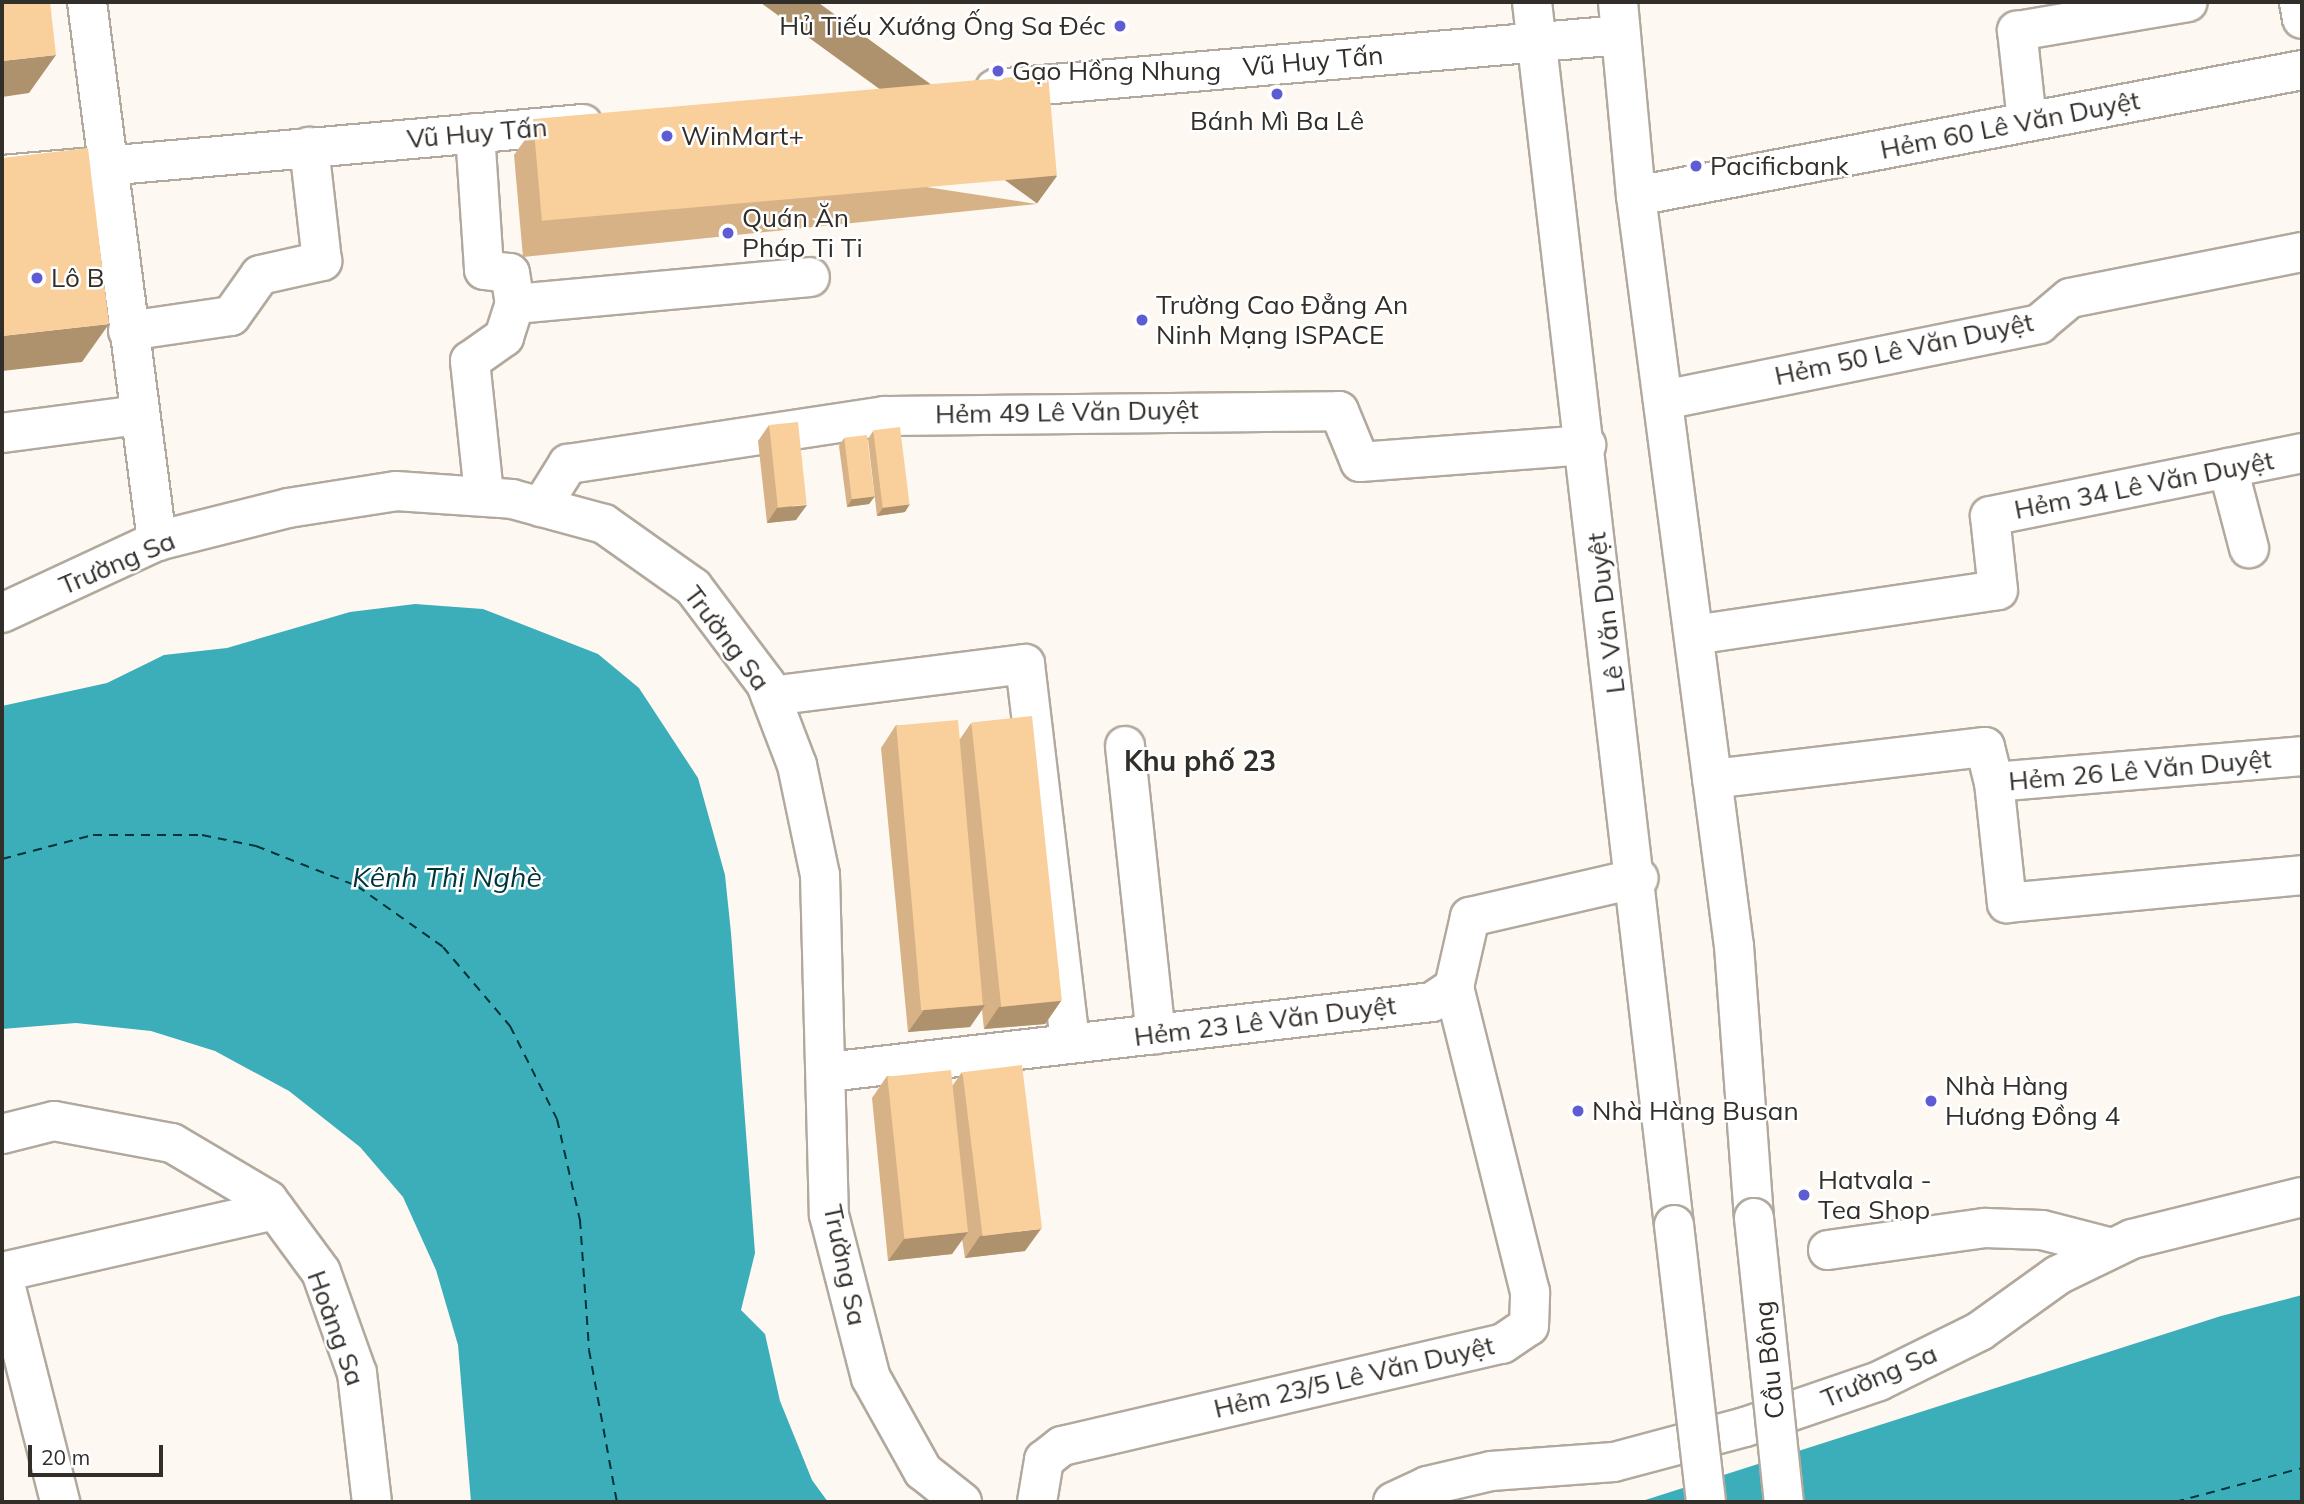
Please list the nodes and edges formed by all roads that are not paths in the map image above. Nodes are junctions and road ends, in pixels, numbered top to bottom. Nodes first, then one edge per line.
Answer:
1 (88, 2) edge
2 (1532, 2) edge
3 (2188, 2) edge
4 (2299, 2) edge
5 (1620, 19) edge
6 (2302, 19) edge
7 (1536, 42) junction
8 (2302, 70) edge
9 (957, 92) edge
10 (627, 120) edge
11 (2027, 121) junction
12 (475, 133) junction
13 (309, 147) junction
14 (107, 165) junction
15 (2, 175) edge
16 (1636, 196) junction
17 (2302, 246) edge
18 (810, 276) dead end
19 (515, 304) junction
20 (128, 331) junction
21 (1663, 400) junction
22 (139, 415) junction
23 (2, 433) edge
24 (1586, 445) junction
25 (2302, 453) edge
26 (2228, 468) junction
27 (484, 494) junction
28 (541, 507) junction
29 (157, 541) junction
30 (2249, 548) dead end
31 (2, 613) edge
32 (1694, 635) junction
33 (771, 695) junction
34 (1125, 746) dead end
35 (2302, 756) edge
36 (1712, 779) junction
37 (1994, 782) junction
38 (2302, 875) edge
39 (1639, 878) junction
40 (1454, 987) junction
41 (1156, 1034) junction
42 (1070, 1043) junction
43 (828, 1072) junction
44 (2, 1134) edge
45 (2302, 1197) edge
46 (275, 1210) junction
47 (2112, 1248) junction
48 (1828, 1250) dead end
49 (2, 1272) edge
50 (60, 1502) edge
51 (372, 1502) edge
52 (962, 1502) edge
53 (1037, 1502) edge
54 (1393, 1502) edge
55 (1706, 1502) edge
56 (1784, 1502) edge

1 - 14 street
2 - 7 street, Lê Văn Duyệt
3 - 11 street
4 - 6 street
5 - 7 street, Vũ Huy Tấn
5 - 16 street
7 - 9 street, Vũ Huy Tấn
7 - 24 street, Lê Văn Duyệt
8 - 11 street, Hẻm 60 Lê Văn Duyệt
10 - 12 street, Vũ Huy Tấn
11 - 16 street, Hẻm 60 Lê Văn Duyệt
12 - 13 street, Vũ Huy Tấn
12 - 19 street
13 - 14 street, Vũ Huy Tấn
13 - 20 street
14 - 15 street, Vũ Huy Tấn
14 - 20 street
16 - 21 street
17 - 21 street, Hẻm 50 Lê Văn Duyệt
18 - 19 street
19 - 27 street
20 - 22 street
21 - 32 street
22 - 23 street
22 - 29 street
24 - 28 street, Hẻm 49 Lê Văn Duyệt
24 - 39 street, Lê Văn Duyệt
25 - 26 street, Hẻm 34 Lê Văn Duyệt
26 - 30 street
26 - 32 street, Hẻm 34 Lê Văn Duyệt
27 - 28 street, Trường Sa
27 - 29 street, Trường Sa
28 - 33 street, Trường Sa
29 - 31 street, Trường Sa
32 - 36 street
33 - 42 street
33 - 43 street, Trường Sa
34 - 41 street
35 - 37 street, Hẻm 26 Lê Văn Duyệt
36 - 37 street, Hẻm 26 Lê Văn Duyệt
36 - 56 street, Cầu Bông, bridge
37 - 38 street
39 - 40 street
39 - 55 street, Lê Văn Duyệt, bridge
40 - 41 street, Hẻm 23 Lê Văn Duyệt
40 - 53 street, Hẻm 23/5 Lê Văn Duyệt
41 - 42 street, Hẻm 23 Lê Văn Duyệt
42 - 43 street, Hẻm 23 Lê Văn Duyệt
43 - 52 street, Trường Sa
44 - 46 street, Hoàng Sa
45 - 47 street, Trường Sa
46 - 49 street
46 - 51 street, Hoàng Sa
47 - 48 street
47 - 54 street, Trường Sa
49 - 50 street

